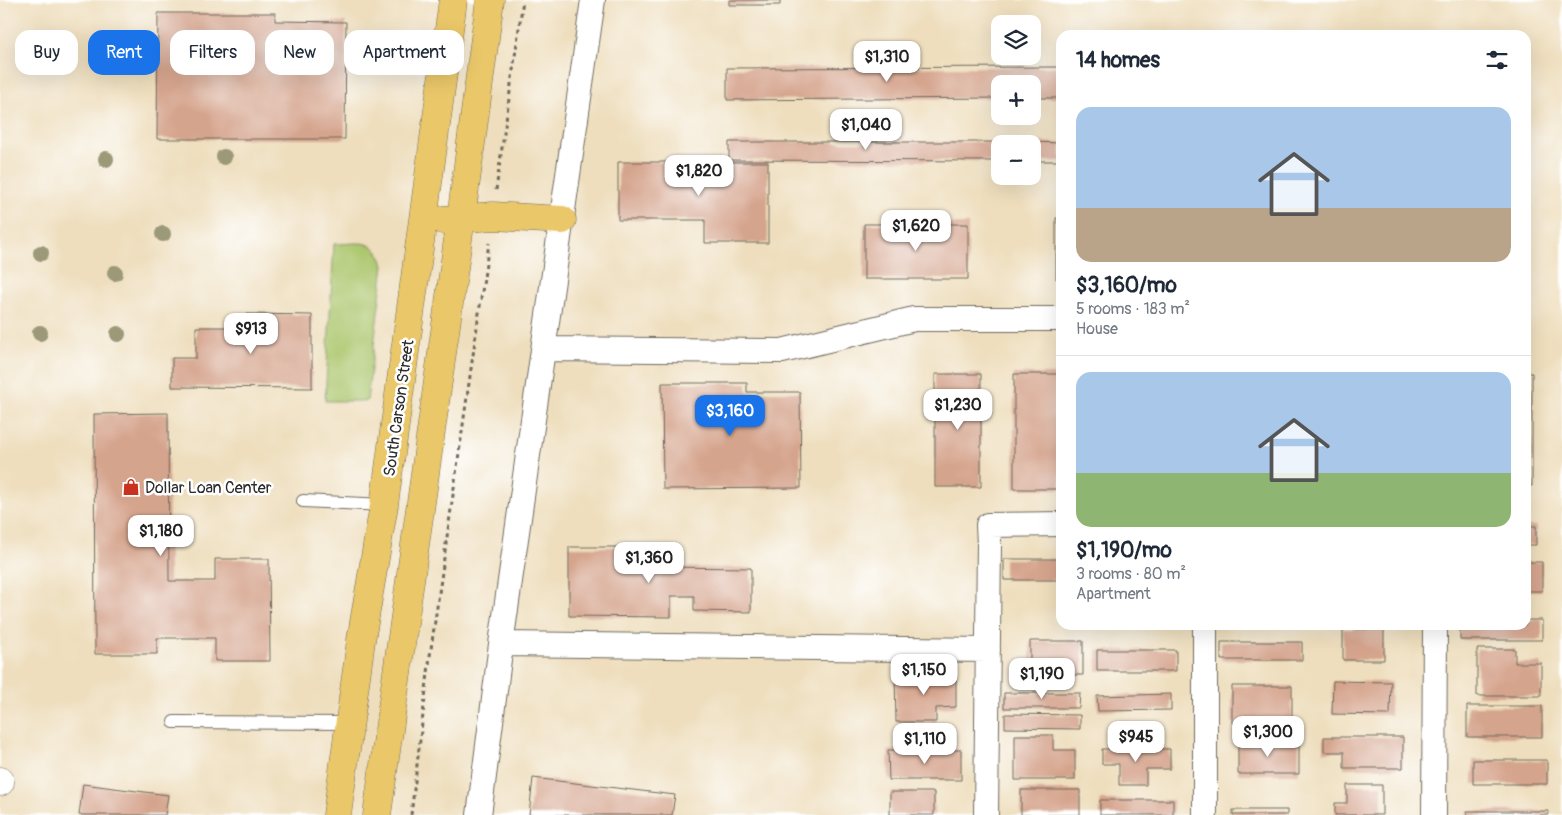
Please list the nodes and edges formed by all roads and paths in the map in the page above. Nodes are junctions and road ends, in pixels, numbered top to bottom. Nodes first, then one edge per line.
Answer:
1 (453, 0) edge
2 (490, 0) edge
3 (523, 0) edge
4 (593, 0) edge
5 (500, 164) dead end
6 (461, 218) junction
7 (562, 220) junction
8 (423, 222) junction
9 (487, 260) dead end
10 (1056, 319) edge
11 (544, 349) junction
12 (303, 501) dead end
13 (384, 505) junction
14 (1056, 524) edge
15 (1205, 630) edge
16 (1435, 630) edge
17 (501, 644) junction
18 (988, 650) junction
19 (174, 722) dead end
20 (350, 723) junction
21 (337, 815) edge
22 (377, 815) edge
23 (411, 815) edge
24 (479, 815) edge
25 (986, 815) edge
26 (1205, 815) edge
27 (1434, 815) edge

1 - 8 main road, South Carson Street
2 - 6 main road
3 - 5 path
4 - 7 street
6 - 7 main road
6 - 8 main road
6 - 22 main road
7 - 11 street
8 - 13 main road, South Carson Street
9 - 23 path
10 - 11 street
11 - 17 street
12 - 13 lane
13 - 20 main road, South Carson Street
14 - 18 street
15 - 26 street
16 - 27 street
17 - 18 street
17 - 24 street
18 - 25 street
19 - 20 lane
20 - 21 main road, South Carson Street

